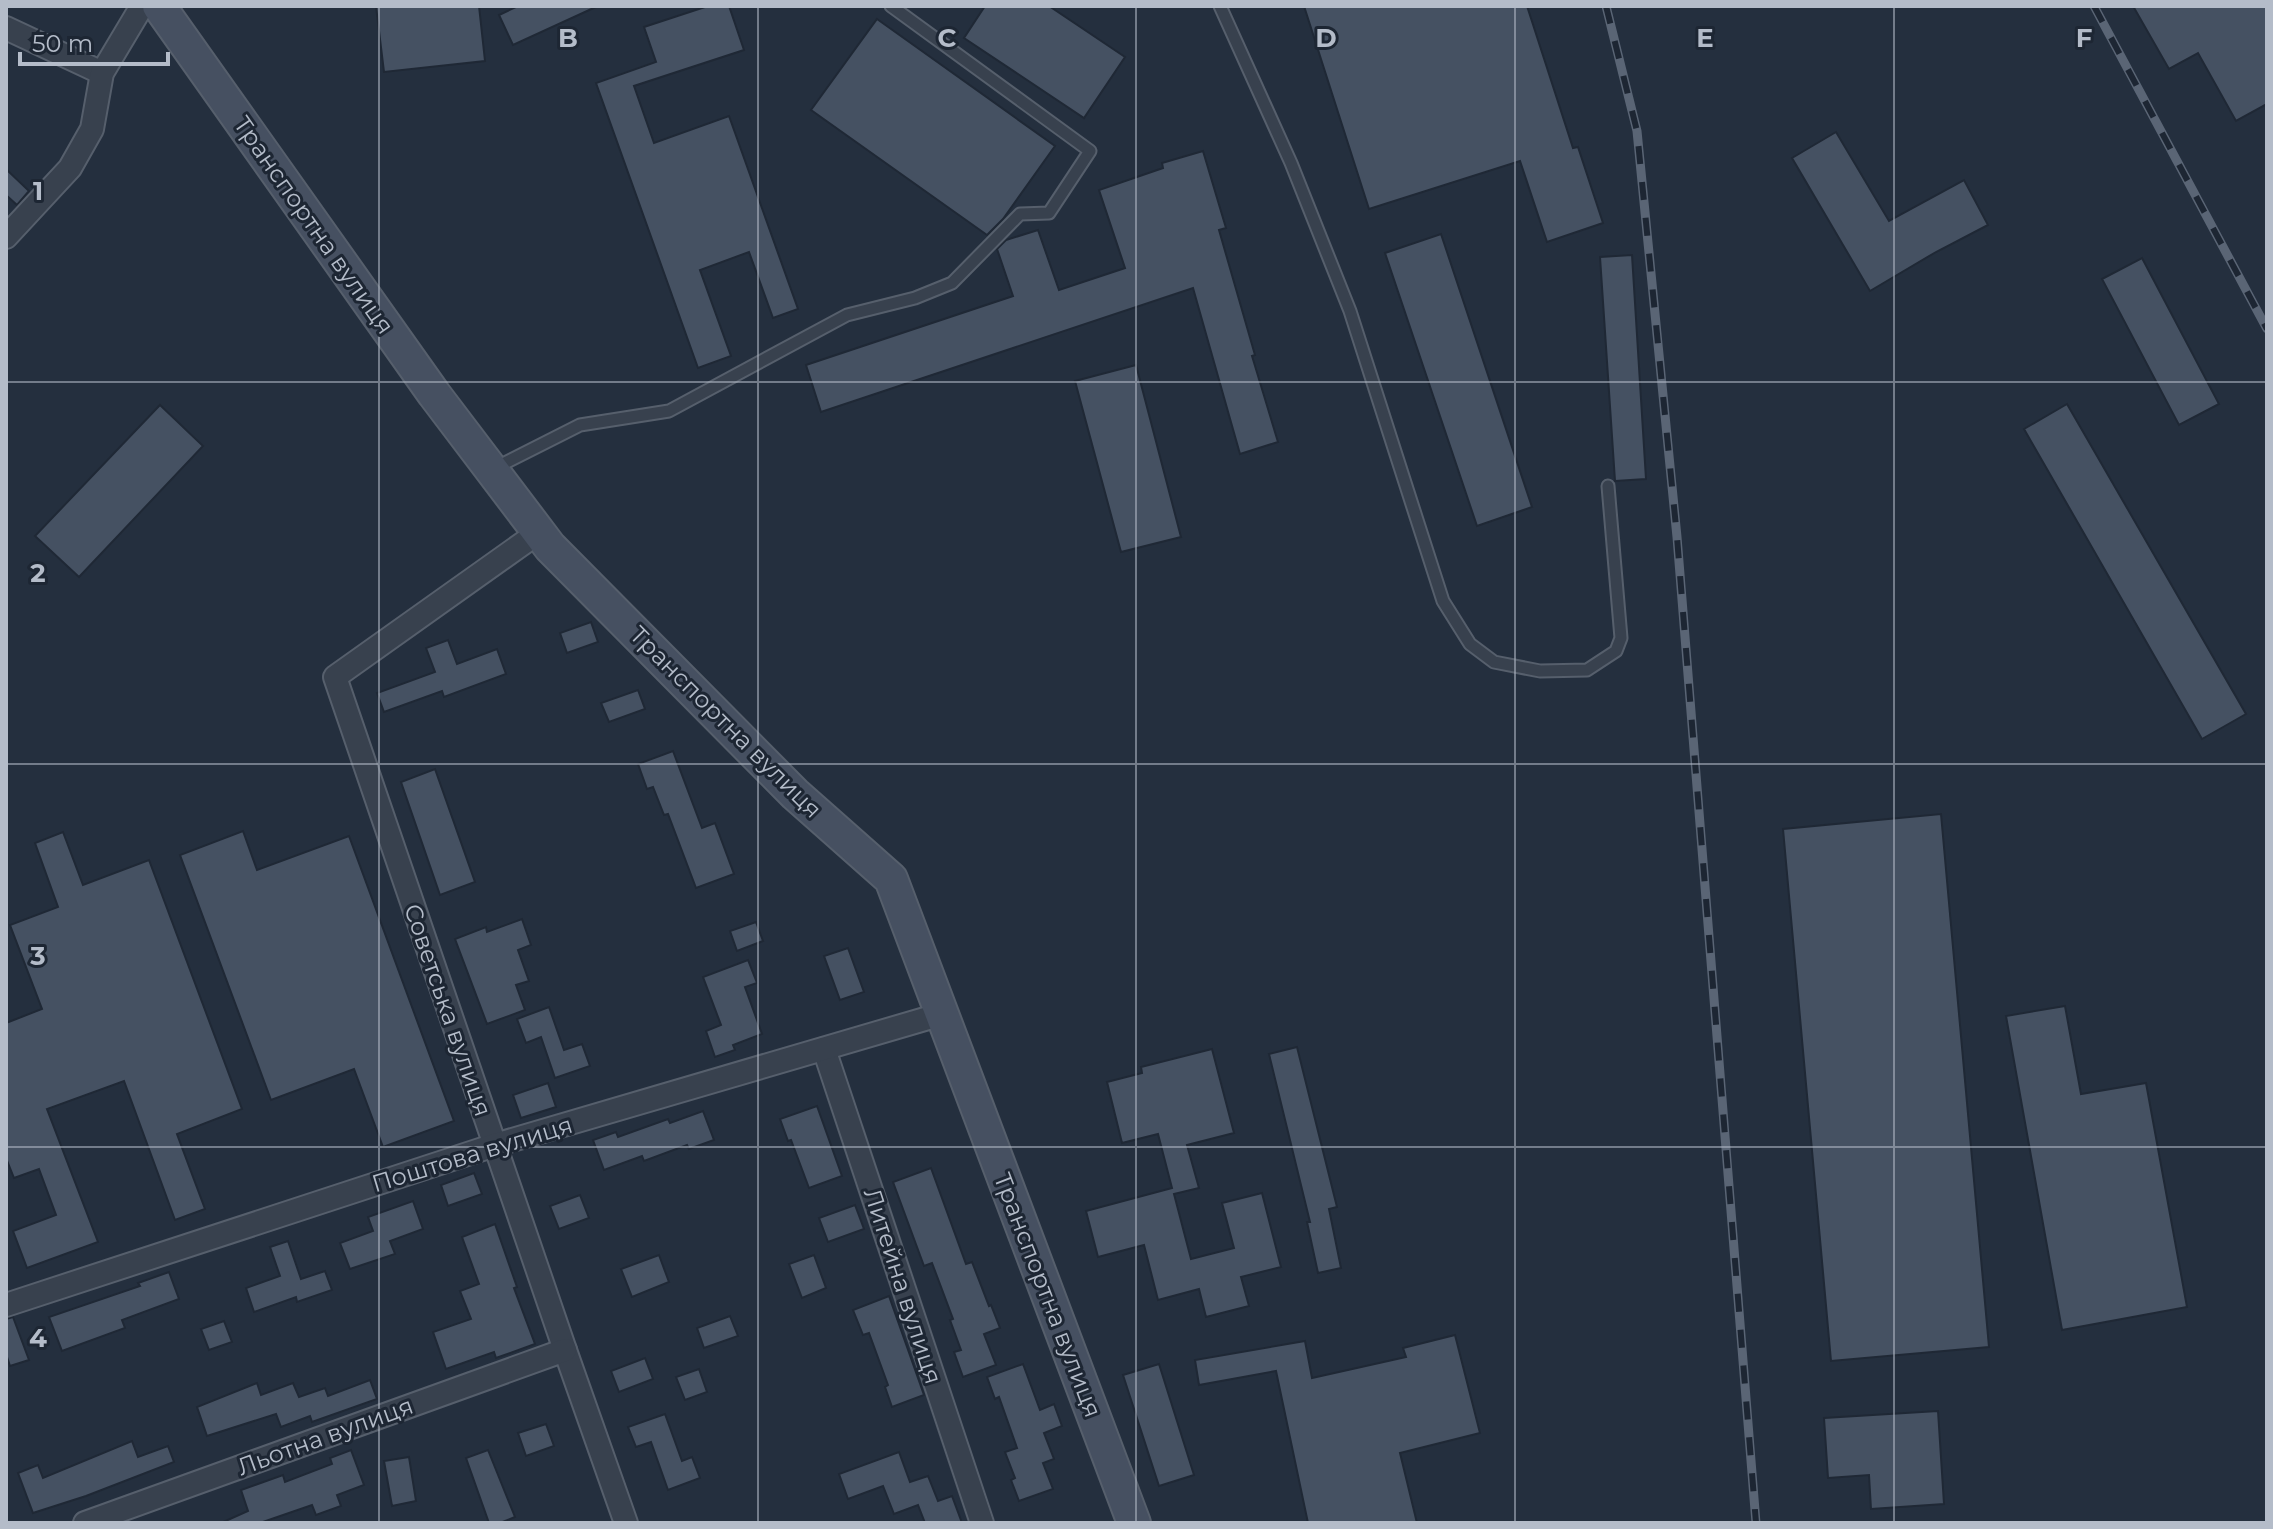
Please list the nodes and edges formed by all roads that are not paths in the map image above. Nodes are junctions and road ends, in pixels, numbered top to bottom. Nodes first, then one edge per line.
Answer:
1 (142, 6) edge
2 (159, 6) edge
3 (891, 6) edge
4 (1220, 6) edge
5 (6, 28) edge
6 (102, 73) junction
7 (6, 237) edge
8 (492, 470) junction
9 (1608, 486) dead end
10 (539, 532) junction
11 (942, 1014) junction
12 (824, 1049) junction
13 (495, 1145) junction
14 (6, 1305) edge
15 (565, 1350) junction
16 (85, 1523) edge
17 (626, 1523) edge
18 (982, 1523) edge
19 (1134, 1523) edge

1 - 6 street
2 - 8 street, Транспортна вулиця
3 - 8 lane
4 - 9 lane
5 - 6 street
6 - 7 street
8 - 10 street, Транспортна вулиця
10 - 11 street, Транспортна вулиця
10 - 13 street, Советська вулиця
11 - 12 street, Поштова вулиця
11 - 19 street, Транспортна вулиця
12 - 13 street, Поштова вулиця
12 - 18 street, Литейна вулиця
13 - 14 street, Поштова вулиця
13 - 15 street, Советська вулиця
15 - 16 street, Льотна вулиця
15 - 17 street, Советська вулиця

